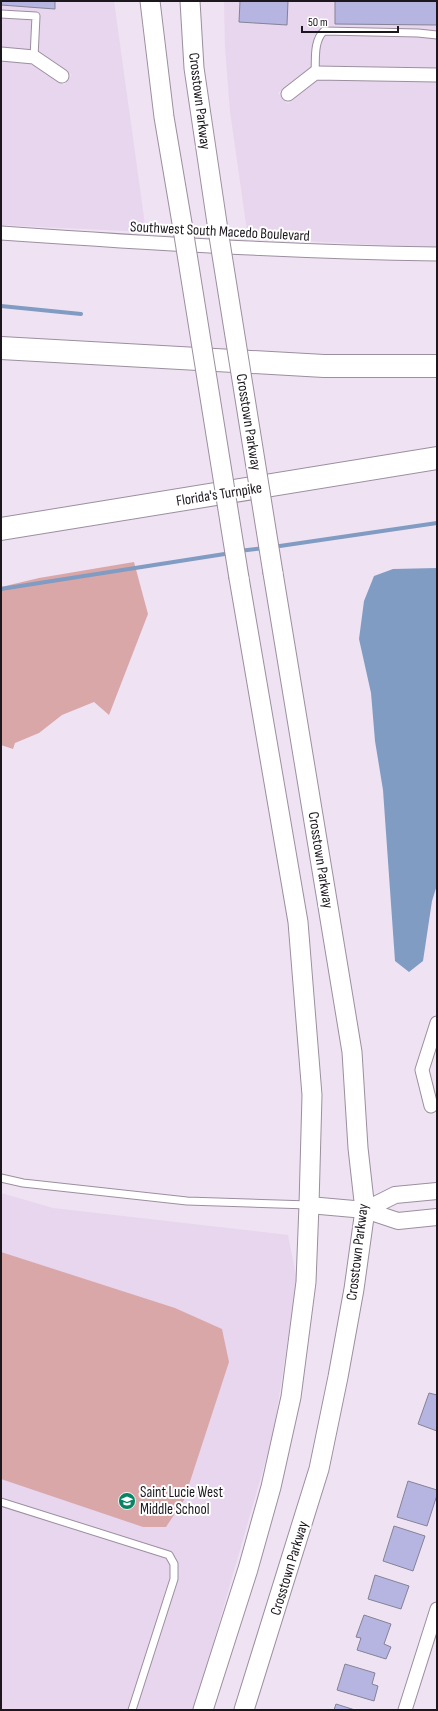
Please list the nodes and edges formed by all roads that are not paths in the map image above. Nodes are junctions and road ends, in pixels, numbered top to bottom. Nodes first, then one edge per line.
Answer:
1 (150, 1) edge
2 (190, 1) edge
3 (1, 14) edge
4 (437, 35) edge
5 (1, 54) edge
6 (34, 57) junction
7 (315, 73) junction
8 (437, 75) edge
9 (62, 76) dead end
10 (288, 94) dead end
11 (1, 233) edge
12 (437, 254) edge
13 (1, 348) edge
14 (437, 366) edge
15 (437, 458) edge
16 (1, 529) edge
17 (437, 1023) edge
18 (430, 1106) dead end
19 (1, 1178) edge
20 (437, 1191) edge
21 (309, 1205) junction
22 (365, 1210) junction
23 (437, 1217) edge
24 (1, 1502) edge
25 (437, 1609) edge
26 (132, 1710) edge
27 (203, 1710) edge
28 (244, 1710) edge
29 (406, 1710) edge

1 - 21 main road, bridge
2 - 22 main road, Crosstown Parkway, bridge
3 - 6 lane
4 - 7 lane
5 - 6 street
6 - 9 street
7 - 8 street
7 - 10 street
11 - 12 street, Southwest South Macedo Boulevard
13 - 14 highway
15 - 16 highway, Florida's Turnpike
17 - 18 street
19 - 21 lane
20 - 22 street
21 - 22 street
21 - 27 main road
22 - 23 street
22 - 28 main road, Crosstown Parkway
24 - 26 lane
25 - 29 street

